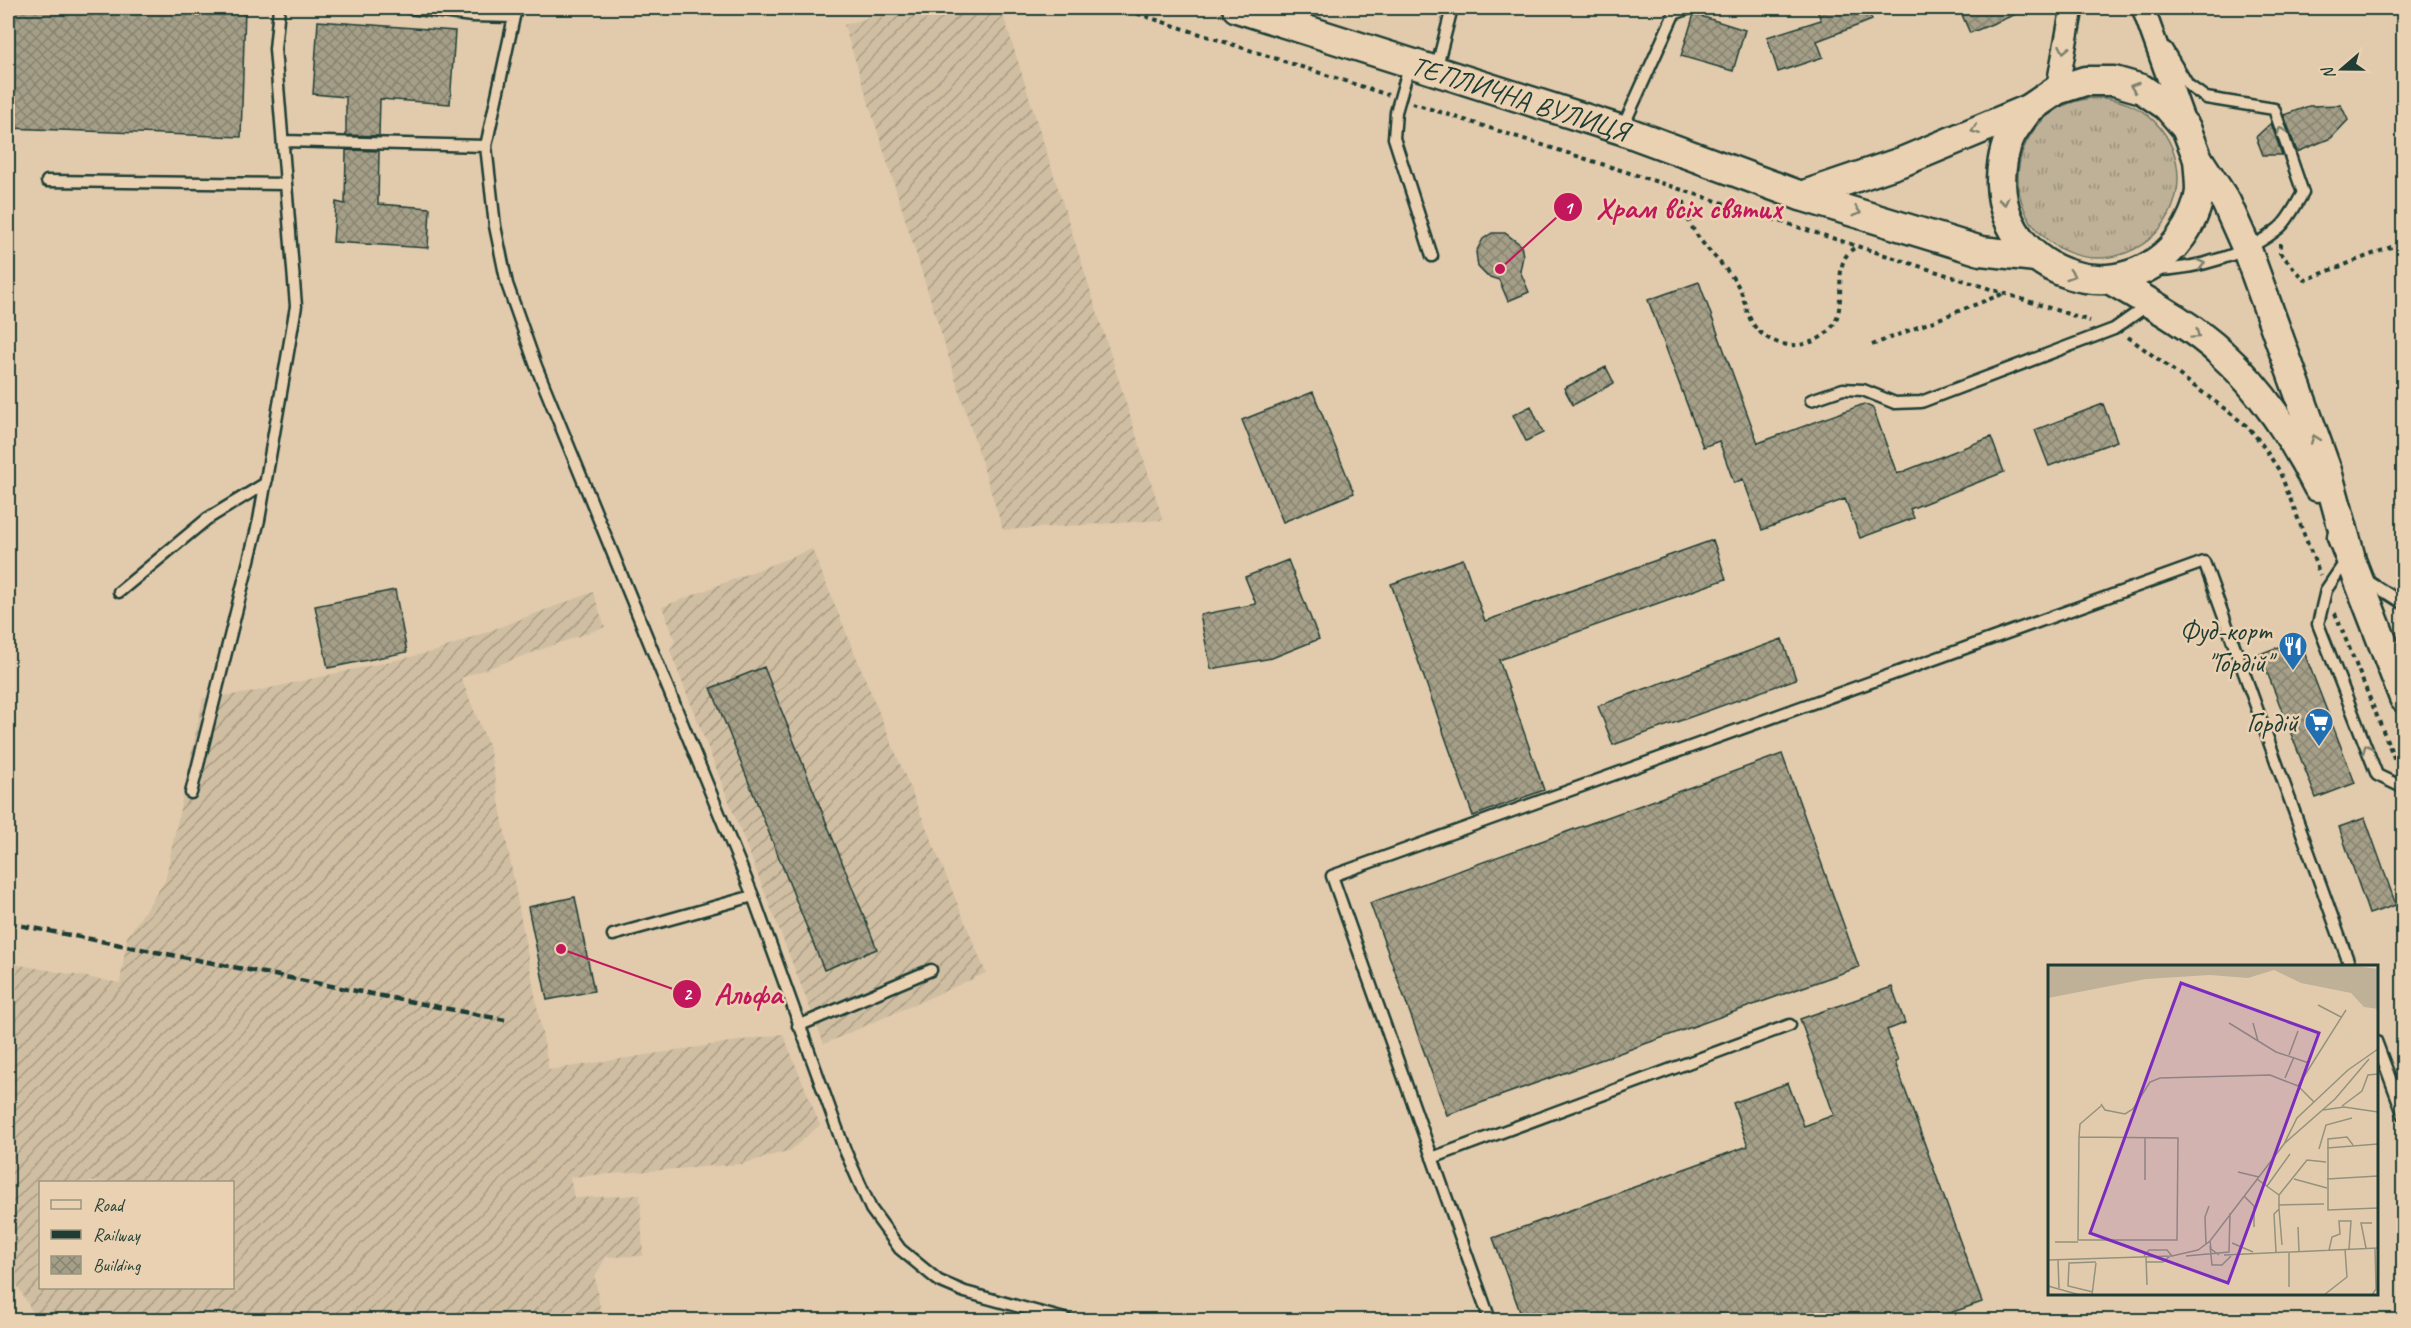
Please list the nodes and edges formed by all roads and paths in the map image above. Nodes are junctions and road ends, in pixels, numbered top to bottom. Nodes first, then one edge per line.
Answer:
1 (279, 8) edge
2 (409, 8) edge
3 (1120, 8) edge
4 (1237, 8) edge
5 (1452, 8) edge
6 (1690, 8) edge
7 (2072, 8) edge
8 (2144, 11) edge
9 (516, 12) edge
10 (1423, 67) junction
11 (2056, 90) junction
12 (1400, 99) junction
13 (2030, 109) junction
14 (2186, 128) junction
15 (1622, 130) junction
16 (283, 141) junction
17 (486, 146) junction
18 (2198, 159) junction
19 (47, 181) dead end
20 (286, 184) junction
21 (1801, 196) junction
22 (1684, 201) dead end
23 (2280, 228) junction
24 (2403, 242) edge
25 (1859, 246) junction
26 (2246, 247) junction
27 (1432, 256) dead end
28 (2036, 257) junction
29 (2143, 271) junction
30 (2111, 280) junction
31 (2005, 293) junction
32 (2150, 303) junction
33 (2114, 329) junction
34 (1872, 345) dead end
35 (1811, 400) dead end
36 (266, 483) junction
37 (2353, 564) junction
38 (2326, 590) junction
39 (119, 591) dead end
40 (2403, 604) edge
41 (2403, 698) edge
42 (2399, 771) dead end
43 (2403, 788) edge
44 (191, 793) dead end
45 (753, 896) junction
46 (613, 935) dead end
47 (2350, 965) edge
48 (931, 970) dead end
49 (1790, 1025) dead end
50 (798, 1026) junction
51 (2378, 1047) edge
52 (2403, 1116) edge
53 (1432, 1158) junction
54 (1068, 1320) edge
55 (1490, 1320) edge

1 - 16 lane
2 - 9 lane
3 - 12 path
4 - 10 main road, ТЕПЛИЧНА ВУЛИЦЯ
5 - 10 lane
6 - 15 lane
7 -> 11 street
8 - 14 street
23 -> 8 lane
9 - 17 lane
10 - 12 lane
10 - 15 main road, ТЕПЛИЧНА ВУЛИЦЯ
11 - 13 main road
14 -> 11 main road
12 - 25 path
12 - 27 lane
13 -> 21 main road
13 -> 28 main road
14 - 18 main road
15 - 21 main road, ТЕПЛИЧНА ВУЛИЦЯ
16 - 17 lane
16 - 20 lane
17 - 45 lane
18 - 26 main road
18 - 29 main road
19 - 20 lane
20 - 36 lane
21 -> 28 main road, ТЕПЛИЧНА ВУЛИЦЯ
22 - 25 path
23 - 24 path
23 - 26 lane
25 - 31 path
29 -> 26 lane
37 -> 26 main road
28 -> 30 main road
29 - 30 main road
30 - 32 main road
31 - 33 path
31 - 34 path
32 - 33 lane
32 -> 37 main road
33 - 35 lane
33 - 38 path
36 - 39 lane
36 - 44 lane
37 - 38 lane
37 - 40 lane
37 - 41 main road
38 - 42 path
43 -> 38 lane
45 - 46 lane
45 - 50 lane
47 - 53 lane
48 - 50 lane
49 - 53 lane
50 - 54 lane
51 - 52 lane
53 - 55 lane

